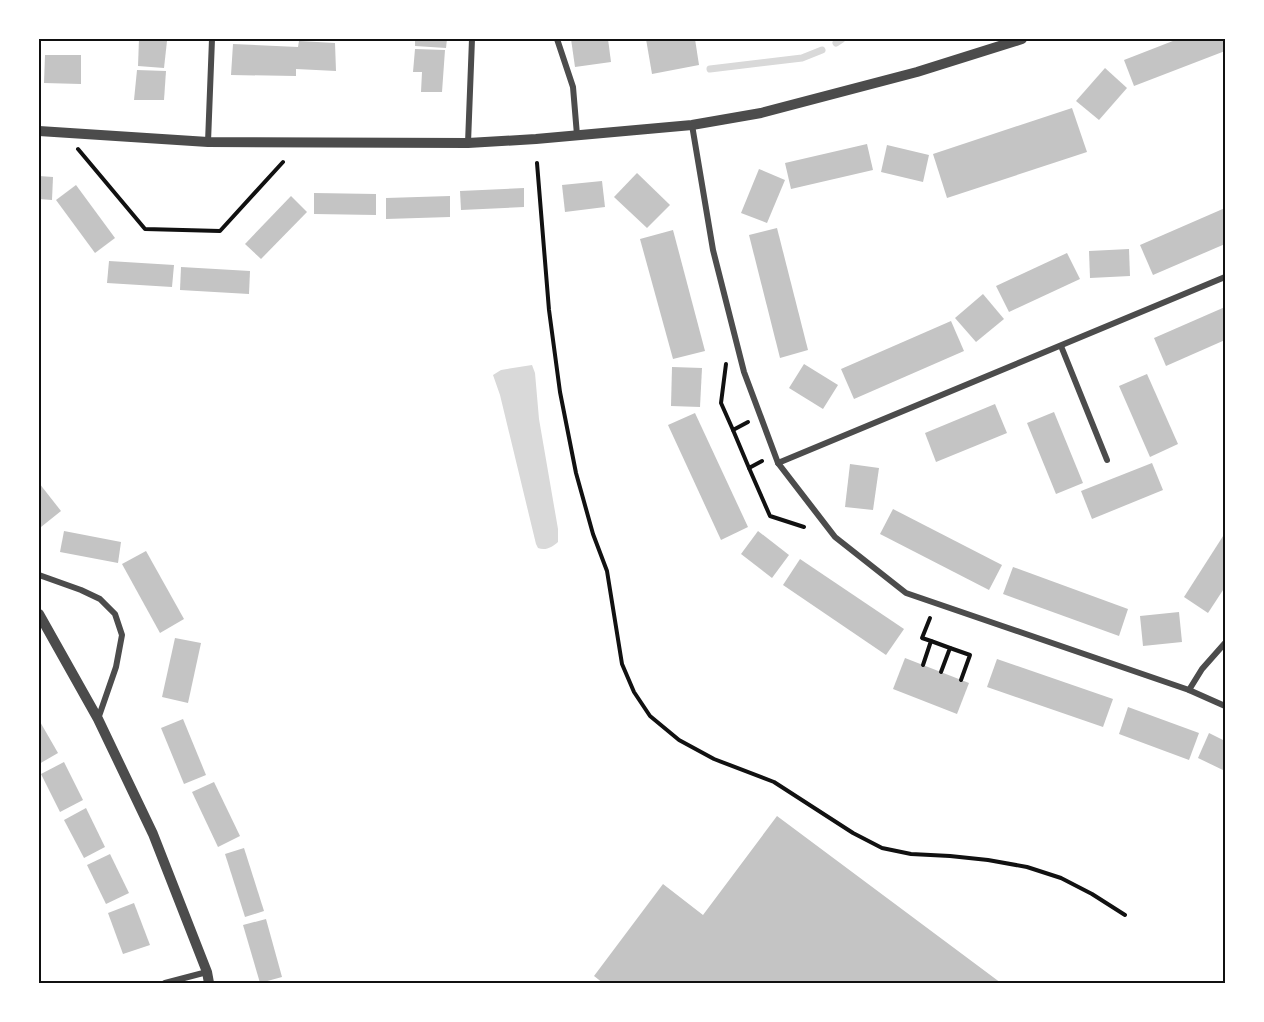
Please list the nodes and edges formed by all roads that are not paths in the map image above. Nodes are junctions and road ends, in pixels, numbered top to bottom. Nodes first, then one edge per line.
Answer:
1 (212, 39) edge
2 (472, 39) edge
3 (557, 39) edge
4 (1023, 39) edge
5 (692, 125) junction
6 (39, 131) edge
7 (578, 135) junction
8 (208, 142) junction
9 (468, 143) junction
10 (1225, 278) edge
11 (1061, 346) junction
12 (1107, 460) dead end
13 (778, 463) junction
14 (39, 575) edge
15 (39, 614) edge
16 (1225, 643) edge
17 (1189, 690) junction
18 (1225, 706) edge
19 (98, 719) junction
20 (208, 977) edge
21 (165, 983) edge

1 - 8 street
2 - 9 street
3 - 7 street
4 - 5 street
5 - 7 street
5 - 13 street
6 - 8 street
7 - 9 street
8 - 9 street
10 - 11 street
11 - 12 street
11 - 13 street
13 - 17 street
14 - 19 street
15 - 19 street
16 - 17 street
17 - 18 street
19 - 20 street
20 - 21 street

